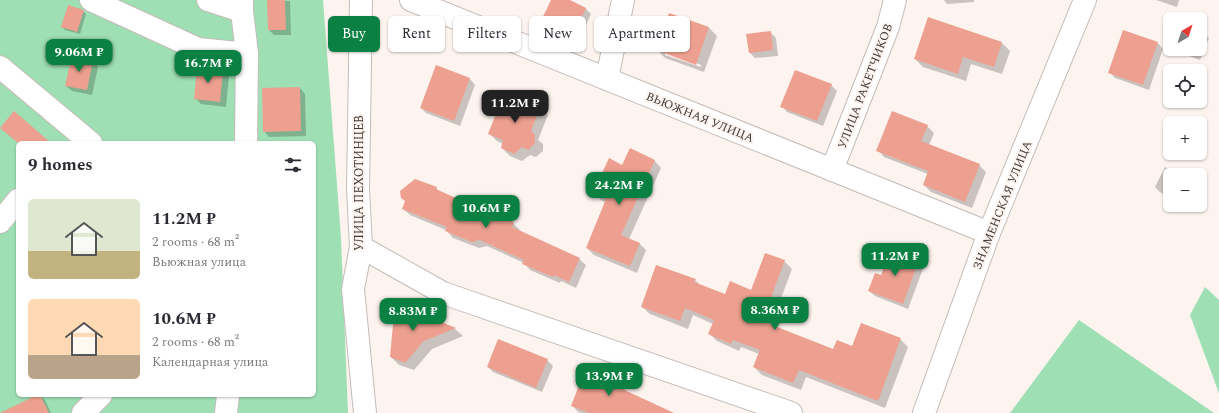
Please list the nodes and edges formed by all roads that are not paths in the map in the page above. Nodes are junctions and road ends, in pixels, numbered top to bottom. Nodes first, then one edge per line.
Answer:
1 (91, 0) edge
2 (208, 0) edge
3 (361, 0) edge
4 (411, 0) edge
5 (623, 0) edge
6 (895, 0) edge
7 (1085, 0) edge
8 (242, 5) edge
9 (247, 54) junction
10 (0, 67) edge
11 (607, 79) junction
12 (77, 138) edge
13 (246, 141) edge
14 (832, 170) junction
15 (16, 202) edge
16 (0, 222) edge
17 (989, 233) junction
18 (361, 247) junction
19 (99, 397) edge
20 (228, 397) edge
21 (83, 413) edge
22 (226, 413) edge
23 (365, 413) edge
24 (790, 413) edge
25 (924, 413) edge

1 - 9 street
2 - 8 street
3 - 18 street, УЛИЦА ПЕХОТИНЦЕВ
4 - 11 street, ВЬЮЖНАЯ УЛИЦА
5 - 11 street
6 - 14 street, УЛИЦА РАКЕТЧИКОВ
7 - 17 street, ЗНАМЕНСКАЯ УЛИЦА
8 - 9 street
9 - 13 street
10 - 12 street
11 - 14 street, ВЬЮЖНАЯ УЛИЦА
14 - 17 street, ВЬЮЖНАЯ УЛИЦА
15 - 16 street
17 - 25 street, ЗНАМЕНСКАЯ УЛИЦА
18 - 23 street, УЛИЦА ПЕХОТИНЦЕВ
18 - 24 street
19 - 21 street
20 - 22 street

